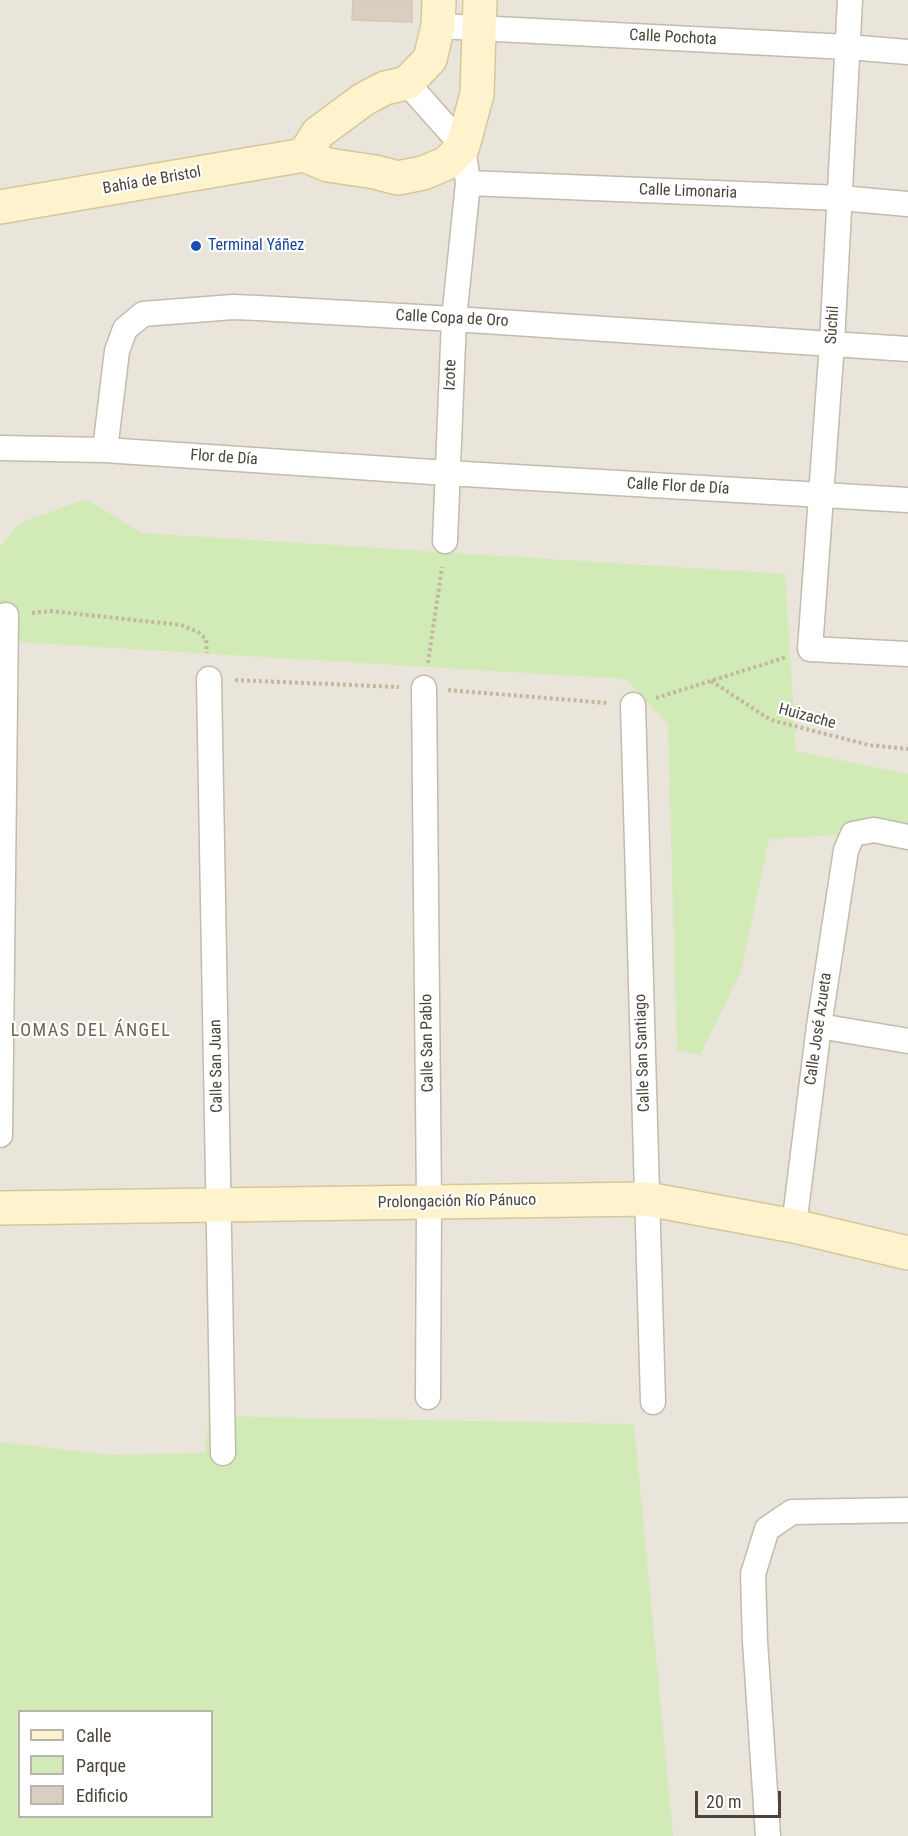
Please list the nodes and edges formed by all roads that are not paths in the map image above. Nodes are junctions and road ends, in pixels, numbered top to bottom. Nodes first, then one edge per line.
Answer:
1 (850, 0) edge
2 (438, 13) edge
3 (479, 14) edge
4 (848, 47) junction
5 (908, 52) edge
6 (407, 83) junction
7 (463, 146) junction
8 (304, 155) junction
9 (468, 183) junction
10 (840, 198) junction
11 (908, 204) edge
12 (0, 207) edge
13 (454, 319) junction
14 (831, 343) junction
15 (908, 349) edge
16 (0, 448) edge
17 (105, 450) junction
18 (447, 473) junction
19 (820, 495) junction
20 (908, 500) edge
21 (445, 541) road end
22 (6, 615) road end
23 (908, 654) edge
24 (209, 679) road end
25 (424, 688) road end
26 (633, 705) road end
27 (908, 837) edge
28 (819, 1026) junction
29 (908, 1041) edge
30 (0, 1135) edge
31 (647, 1199) junction
32 (429, 1203) junction
33 (219, 1206) junction
34 (0, 1208) edge
35 (794, 1226) junction
36 (908, 1253) edge
37 (428, 1397) dead end
38 (652, 1402) dead end
39 (223, 1453) dead end
40 (908, 1510) edge
41 (768, 1836) edge

1 - 4 street, Súchil
2 - 3 street, Calle Pochota
2 - 6 street
3 - 4 street, Calle Pochota
3 - 7 street
4 - 5 street, Calle Pochota
4 - 10 street, Súchil
6 - 7 street
6 - 8 street
7 - 8 street
7 - 9 street, Izote
8 - 12 street, Bahía de Bristol
9 - 10 street, Calle Limonaria
9 - 13 street, Izote
10 - 11 street, Calle Limonaria
10 - 14 street, Súchil
13 - 14 street, Calle Copa de Oro
13 - 17 street, Calle Copa de Oro
13 - 18 street, Izote
14 - 15 street, Calle Copa de Oro
14 - 19 street, Súchil
16 - 17 street, Flor de Día
17 - 18 street, Flor de Día
18 - 19 street, Calle Flor de Día
18 - 21 street, Izote
19 - 20 street, Calle Flor de Día
19 - 23 street, Súchil
22 - 30 street
24 - 33 street, Calle San Juan
25 - 32 street, Calle San Pablo
26 - 31 street, Calle San Santiago
27 - 28 street, Calle José Azueta
28 - 29 street
28 - 35 street, Calle José Azueta
31 - 32 street, Prolongación Río Pánuco
31 - 35 street, Prolongación Río Pánuco
31 - 38 street, Calle San Santiago
32 - 33 street, Prolongación Río Pánuco
32 - 37 street, Calle San Pablo
33 - 34 street, Prolongación Río Pánuco
33 - 39 street, Calle San Juan
35 - 36 street, Prolongación Río Pánuco
40 - 41 street

